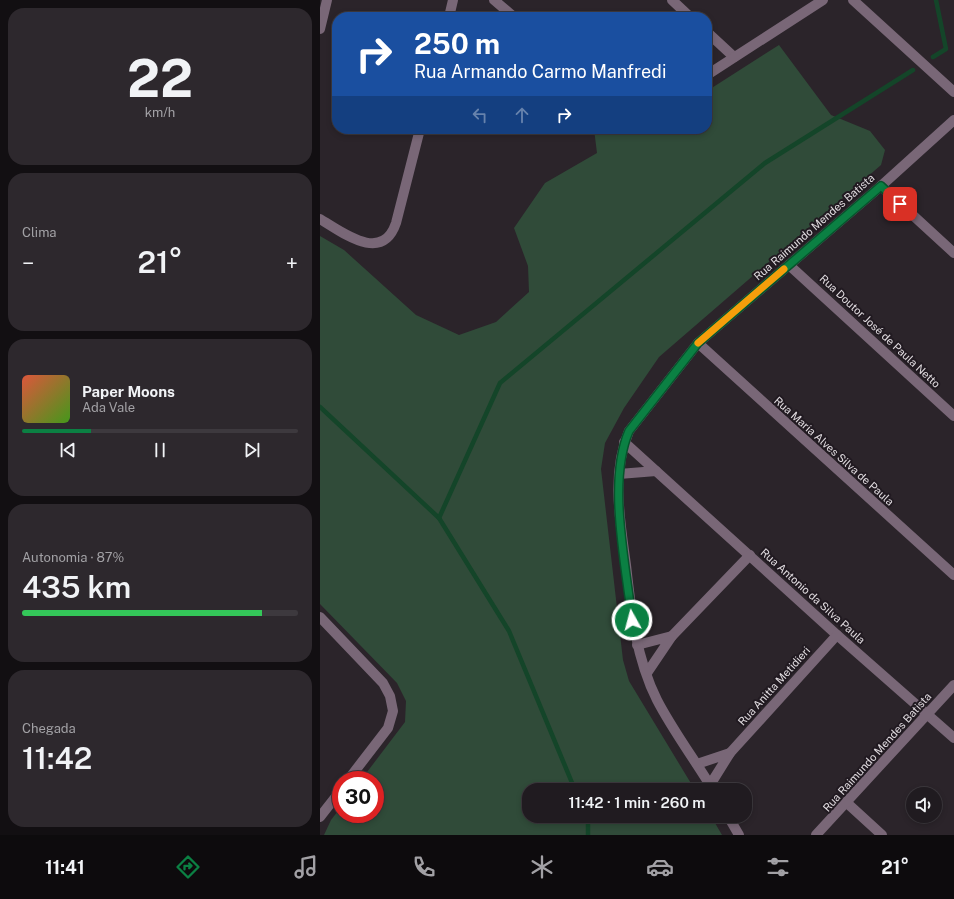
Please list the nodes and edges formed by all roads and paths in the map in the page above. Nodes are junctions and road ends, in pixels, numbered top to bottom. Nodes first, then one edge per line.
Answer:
1 (327, 0) edge
2 (453, 0) edge
3 (494, 0) edge
4 (672, 0) edge
5 (823, 0) edge
6 (853, 0) edge
7 (450, 12) edge
8 (508, 12) edge
9 (685, 12) edge
10 (320, 29) edge
11 (712, 37) edge
12 (734, 57) junction
13 (712, 72) edge
14 (954, 92) edge
15 (954, 120) edge
16 (419, 134) edge
17 (881, 186) junction
18 (320, 219) edge
19 (954, 253) edge
20 (789, 265) junction
21 (698, 343) junction
22 (954, 416) edge
23 (624, 442) junction
24 (656, 471) junction
25 (619, 474) junction
26 (750, 555) junction
27 (954, 575) edge
28 (321, 621) edge
29 (837, 635) junction
30 (672, 636) junction
31 (637, 645) junction
32 (647, 673) junction
33 (954, 685) edge
34 (927, 714) junction
35 (954, 738) edge
36 (730, 753) junction
37 (697, 764) junction
38 (355, 771) edge
39 (709, 783) edge
40 (714, 783) edge
41 (332, 802) edge
42 (846, 803) junction
43 (320, 817) edge
44 (732, 823) edge
45 (739, 835) edge
46 (816, 835) edge
47 (882, 835) edge

1 - 10 street
2 - 7 street
3 - 8 street
4 - 9 street
5 - 12 street
6 - 14 street
11 - 12 street
12 - 13 street
15 - 17 street, Rua Raimundo Mendes Batista
16 - 18 street
17 - 19 street
17 - 20 street, Rua Raimundo Mendes Batista
20 - 21 street, Rua Raimundo Mendes Batista
20 - 22 street, Rua Doutor José de Paula Netto
21 - 23 street, Rua Raimundo Mendes Batista
21 - 27 street, Rua Maria Alves Silva de Paula
23 - 24 street, Rua Antonio da Silva Paula
23 - 25 street, Rua Raimundo Mendes Batista
24 - 25 street
24 - 26 street, Rua Antonio da Silva Paula
25 - 31 street, Rua Raimundo Mendes Batista
26 - 29 street, Rua Antonio da Silva Paula
26 - 30 street
28 - 38 street
29 - 34 street, Rua Antonio da Silva Paula
29 - 36 street, Rua Anitta Metidieri
30 - 31 street
30 - 32 street
31 - 32 street, Rua Raimundo Mendes Batista
32 - 37 street, Rua Raimundo Mendes Batista
33 - 34 street, Rua Raimundo Mendes Batista
34 - 35 street, Rua Antonio da Silva Paula
34 - 42 street, Rua Raimundo Mendes Batista
36 - 37 street, Rua Anitta Metidieri
36 - 40 street, Rua Anitta Metidieri
37 - 39 street, Rua Raimundo Mendes Batista
41 - 43 street
42 - 46 street, Rua Raimundo Mendes Batista
42 - 47 street
44 - 45 street

